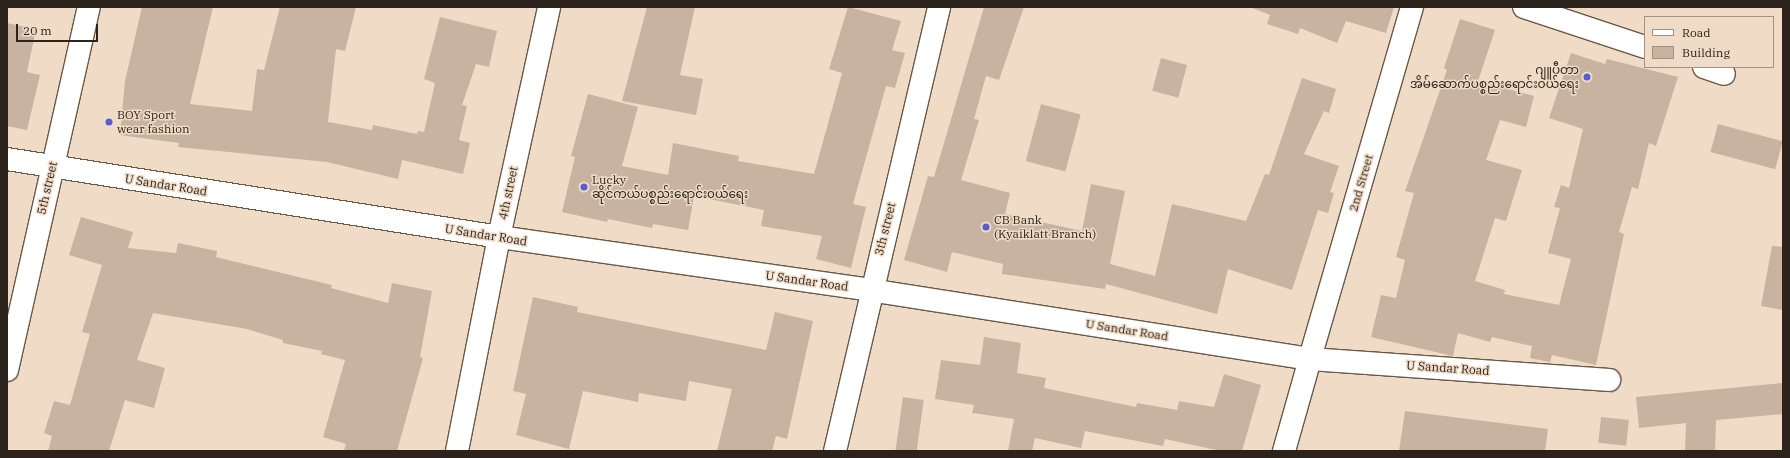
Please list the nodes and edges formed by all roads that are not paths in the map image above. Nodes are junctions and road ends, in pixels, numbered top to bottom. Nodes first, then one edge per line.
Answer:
1 (89, 7) edge
2 (549, 7) edge
3 (940, 7) edge
4 (1412, 7) edge
5 (1524, 7) edge
6 (1644, 47) edge
7 (1707, 68) edge
8 (1724, 74) dead end
9 (7, 159) edge
10 (52, 167) junction
11 (499, 237) junction
12 (870, 290) junction
13 (1310, 359) junction
14 (7, 370) edge
15 (1609, 380) dead end
16 (457, 451) edge
17 (835, 451) edge
18 (1284, 451) edge

1 - 10 street, 5th street
2 - 11 street, 4th street
3 - 12 street, 3th street
4 - 13 street, 2nd Street
5 - 6 street
7 - 8 street
9 - 10 street, U Sandar Road
10 - 11 street, U Sandar Road
10 - 14 street, 5th street
11 - 12 street, U Sandar Road
11 - 16 street, 4th street
12 - 13 street, U Sandar Road
12 - 17 street, 3th street
13 - 15 street, U Sandar Road
13 - 18 street, 2nd Street

